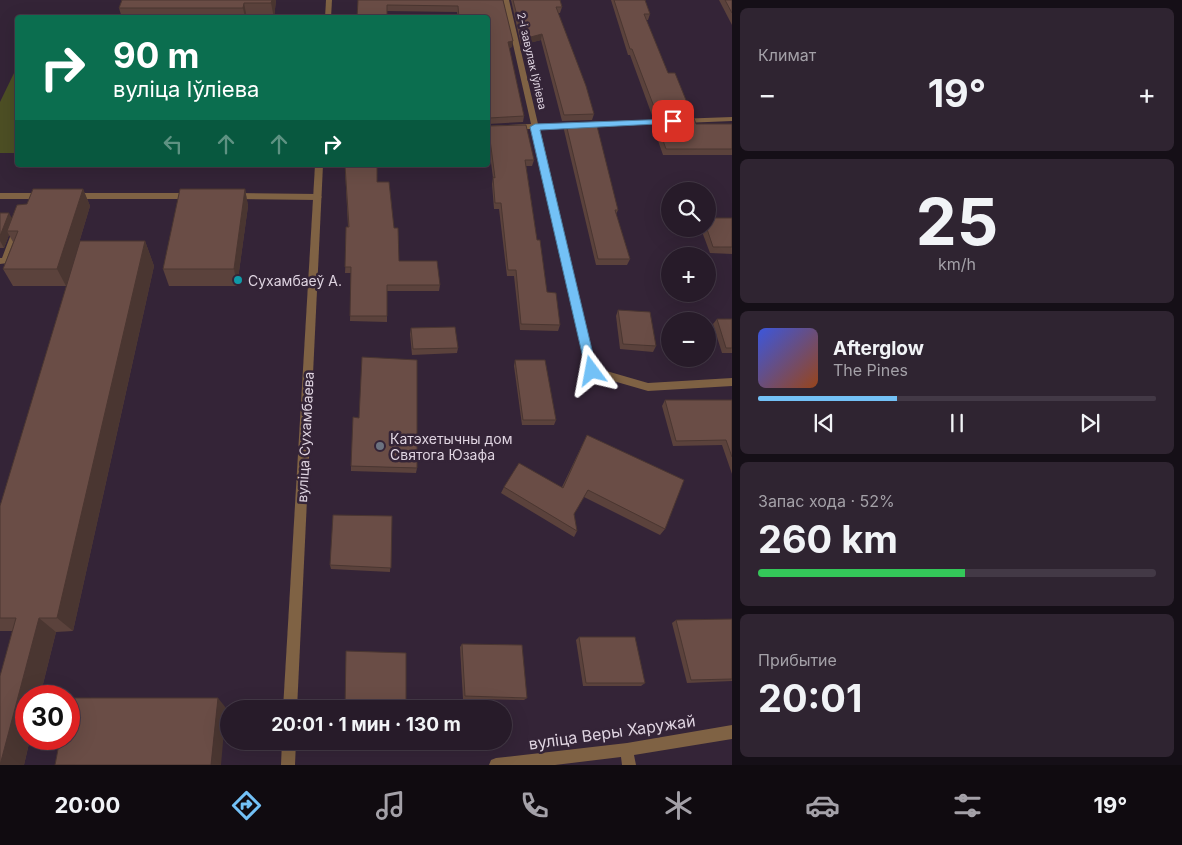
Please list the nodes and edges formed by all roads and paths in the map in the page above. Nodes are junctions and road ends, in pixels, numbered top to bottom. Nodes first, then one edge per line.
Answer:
1 (329, 0) edge
2 (506, 0) edge
3 (328, 15) edge
4 (732, 119) edge
5 (535, 127) junction
6 (490, 128) edge
7 (319, 167) edge
8 (0, 196) edge
9 (30, 196) junction
10 (50, 196) edge
11 (60, 196) edge
12 (200, 196) edge
13 (220, 196) edge
14 (318, 197) junction
15 (26, 205) edge
16 (19, 224) edge
17 (0, 261) edge
18 (732, 382) edge
19 (290, 700) edge
20 (732, 732) edge
21 (289, 750) edge
22 (627, 750) junction
23 (288, 765) edge
24 (496, 765) edge
25 (629, 765) edge

1 - 3 street
2 - 5 street, 2-і завулак Іўліева
4 - 5 street
5 - 6 street
5 - 18 street, 2-і завулак Іўліева
7 - 14 street, вуліца Сухамбаева
8 - 9 street
9 - 10 street
9 - 15 street
11 - 12 street
13 - 14 street
14 - 19 street, вуліца Сухамбаева
16 - 17 street
20 - 22 street, вуліца Веры Харужай
21 - 23 street
22 - 24 street, вуліца Веры Харужай
22 - 25 street

